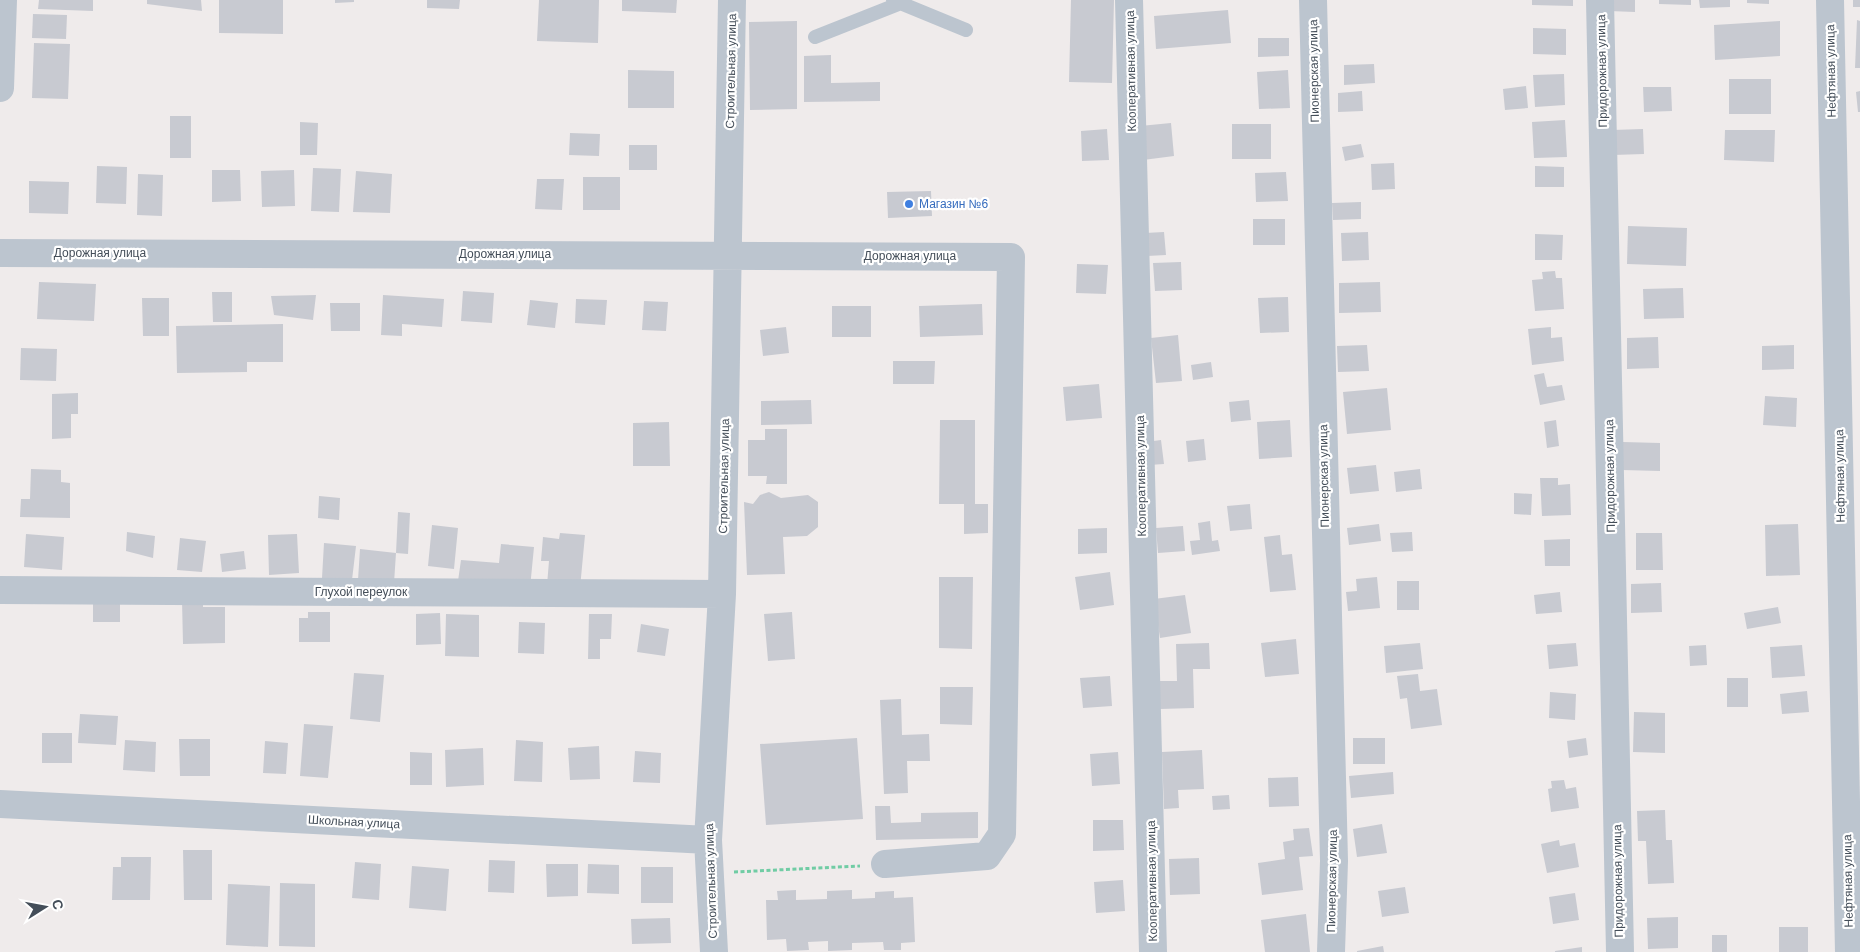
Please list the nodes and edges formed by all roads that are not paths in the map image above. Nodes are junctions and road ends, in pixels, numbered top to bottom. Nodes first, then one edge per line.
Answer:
1 (3, 0) edge
2 (732, 0) edge
3 (1129, 0) edge
4 (1313, 0) edge
5 (1600, 0) edge
6 (1830, 0) edge
7 (897, 2) edge
8 (966, 30) dead end
9 (815, 37) dead end
10 (0, 88) edge
11 (0, 252) edge
12 (728, 255) junction
13 (0, 590) edge
14 (722, 594) junction
15 (0, 804) edge
16 (708, 840) junction
17 (885, 864) road end
18 (714, 952) edge
19 (1154, 952) edge
20 (1331, 952) edge
21 (1620, 952) edge
22 (1849, 952) edge

1 - 10 street
2 - 12 street, Строительная улица
3 - 19 street, Кооперативная улица
4 - 20 street, Пионерская улица
5 - 21 street, Придорожная улица
6 - 22 street, Нефтяная улица
7 - 8 lane
7 - 9 lane
11 - 12 street, Дорожная улица
12 - 14 street, Строительная улица
12 - 17 street, Дорожная улица
13 - 14 street, Глухой переулок
14 - 16 street, Строительная улица
15 - 16 street, Школьная улица
16 - 18 street, Строительная улица

